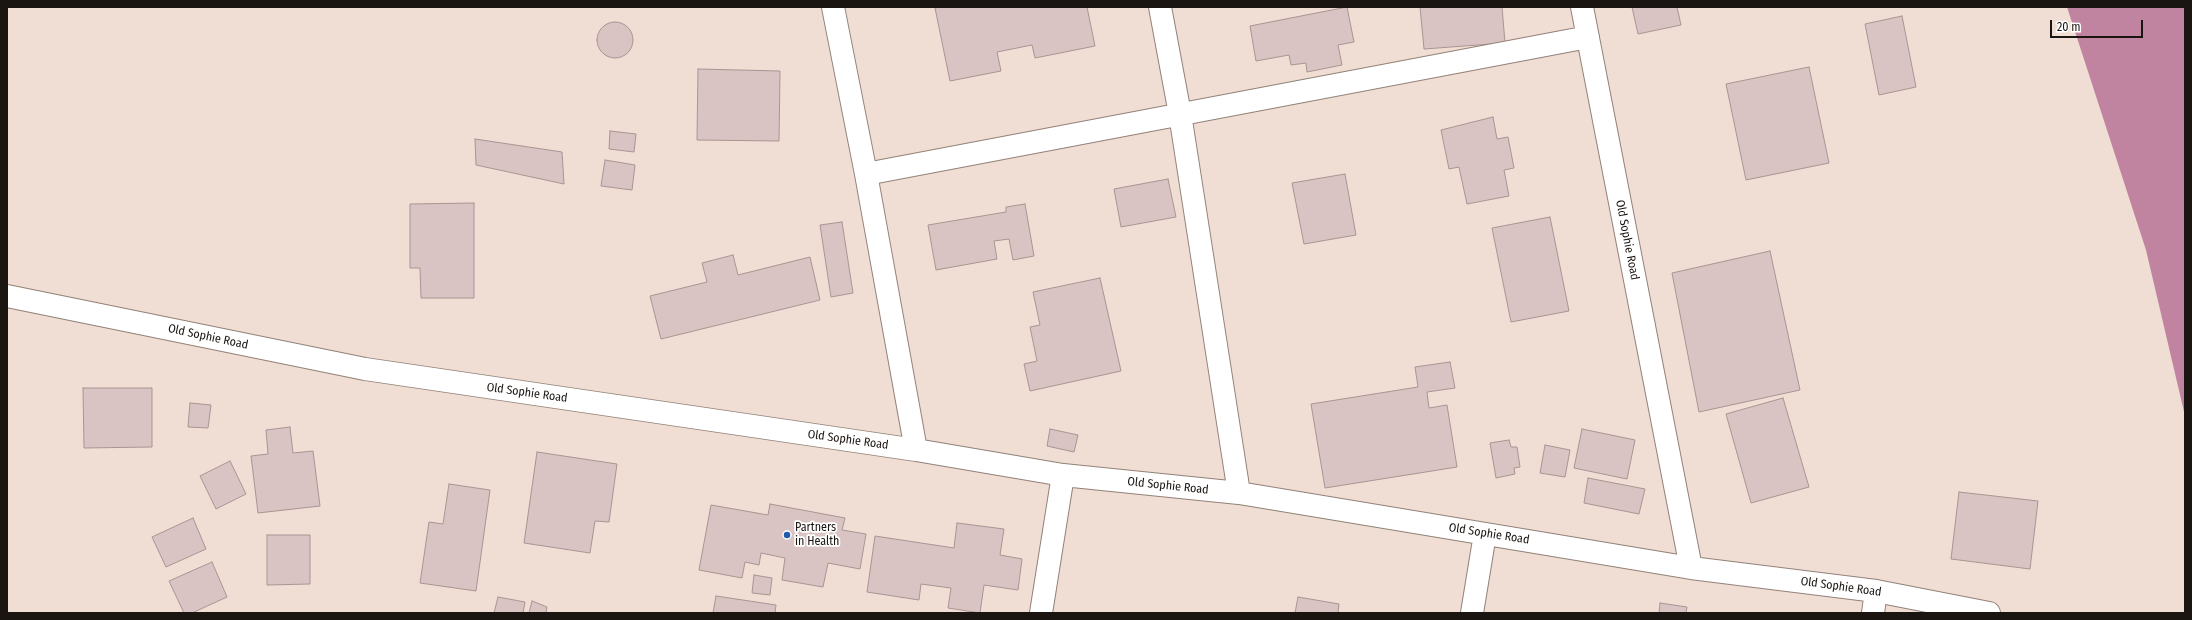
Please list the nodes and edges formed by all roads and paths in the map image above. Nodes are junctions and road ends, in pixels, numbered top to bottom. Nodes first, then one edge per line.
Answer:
1 (833, 7) edge
2 (1160, 7) edge
3 (1582, 7) edge
4 (1588, 37) junction
5 (1180, 114) junction
6 (866, 174) junction
7 (7, 296) edge
8 (916, 450) junction
9 (1064, 475) junction
10 (1238, 493) junction
11 (1485, 534) junction
12 (1691, 568) junction
13 (1876, 591) junction
14 (1042, 613) edge
15 (1472, 613) edge
16 (1873, 613) edge
17 (1989, 613) edge

1 - 6 street
2 - 5 street
3 - 4 street, Old Sophie Road
4 - 5 street
4 - 12 street, Old Sophie Road
5 - 6 street
5 - 10 street
6 - 8 street
7 - 8 street, Old Sophie Road
8 - 9 street, Old Sophie Road
9 - 10 street, Old Sophie Road
9 - 14 street
10 - 11 street, Old Sophie Road
11 - 12 street, Old Sophie Road
11 - 15 street
12 - 13 street, Old Sophie Road
13 - 16 street
13 - 17 street, Old Sophie Road

